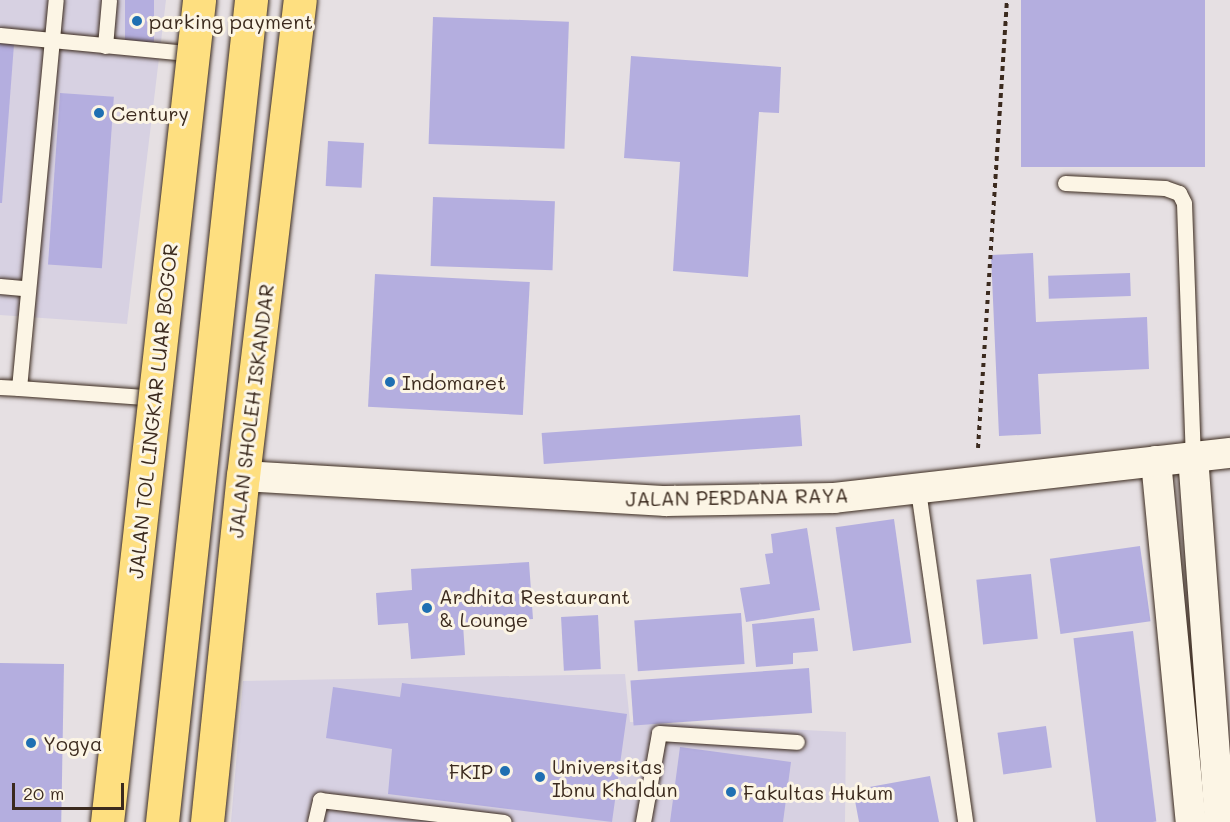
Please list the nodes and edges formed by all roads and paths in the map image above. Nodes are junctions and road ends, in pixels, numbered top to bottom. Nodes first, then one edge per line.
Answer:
1 (56, 0) edge
2 (109, 0) edge
3 (199, 0) edge
4 (210, 0) edge
5 (251, 0) edge
6 (300, 0) edge
7 (1007, 0) edge
8 (0, 35) edge
9 (54, 40) junction
10 (105, 46) junction
11 (203, 55) junction
12 (1065, 183) dead end
13 (0, 286) edge
14 (25, 288) junction
15 (0, 387) edge
16 (19, 388) junction
17 (167, 399) junction
18 (1230, 453) edge
19 (1192, 456) junction
20 (1156, 461) junction
21 (243, 476) junction
22 (976, 484) junction
23 (918, 490) junction
24 (797, 742) dead end
25 (107, 822) edge
26 (122, 822) edge
27 (162, 822) edge
28 (207, 822) edge
29 (315, 822) edge
30 (504, 822) edge
31 (643, 822) edge
32 (965, 822) edge
33 (1191, 822) edge
34 (1220, 822) edge

1 - 9 lane
2 - 10 lane
3 - 25 highway, JALAN TOL LINGKAR LUAR BOGOR, bridge
4 - 11 highway
5 - 27 highway
6 - 21 highway, JALAN SHOLEH ISKANDAR
7 - 22 path
8 - 9 lane
9 - 10 lane
9 - 14 lane
10 - 11 lane
11 - 17 highway
12 - 19 lane
13 - 14 lane
14 - 16 lane
15 - 16 lane
16 - 17 lane
17 - 26 highway
18 - 19 street, JALAN PERDANA RAYA
19 - 20 street, JALAN PERDANA RAYA
19 - 34 street
20 - 22 street, JALAN PERDANA RAYA
20 - 33 street
21 - 23 street, JALAN PERDANA RAYA
21 - 28 highway, JALAN SHOLEH ISKANDAR
22 - 23 street, JALAN PERDANA RAYA
23 - 32 lane
24 - 31 lane
29 - 30 lane

